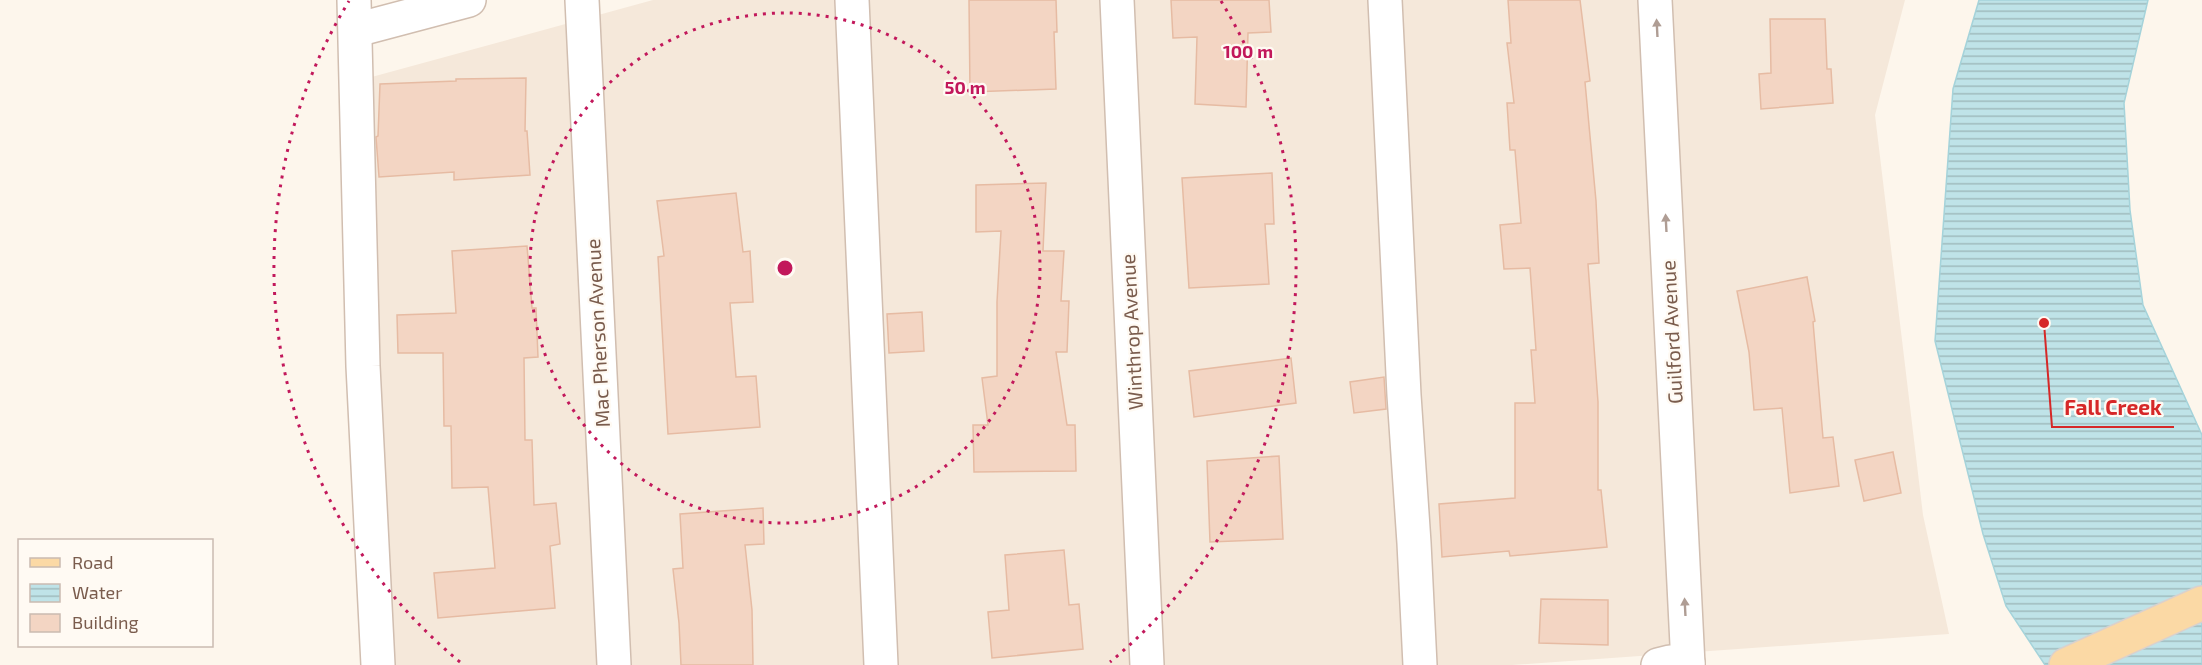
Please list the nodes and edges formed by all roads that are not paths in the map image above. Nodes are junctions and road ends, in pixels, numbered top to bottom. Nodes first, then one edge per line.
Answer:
1 (469, 0) edge
2 (582, 0) edge
3 (852, 0) edge
4 (1117, 0) edge
5 (1385, 0) edge
6 (1655, 0) edge
7 (355, 15) edge
8 (2202, 603) edge
9 (1678, 664) edge
10 (378, 665) edge
11 (614, 665) edge
12 (881, 665) edge
13 (1148, 665) edge
14 (1420, 665) edge
15 (2066, 665) edge

1 - 7 street
2 - 11 street, Mac Pherson Avenue
3 - 12 street
4 - 13 street, Winthrop Avenue
5 - 14 street
9 -> 6 street, Guilford Avenue
7 - 10 street
8 - 15 main road

